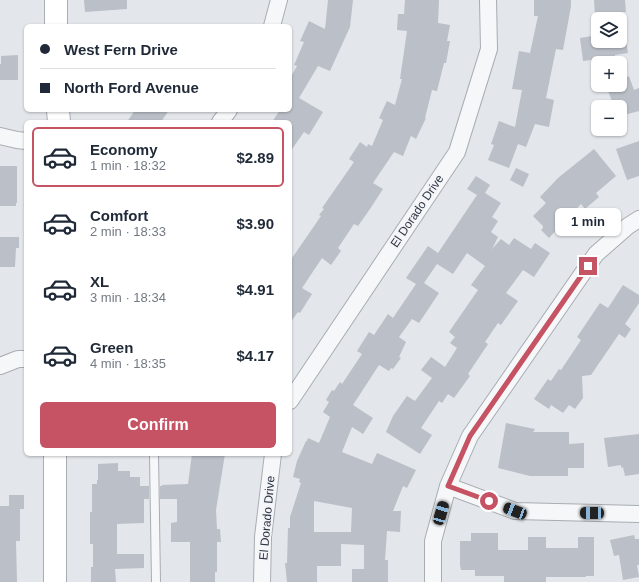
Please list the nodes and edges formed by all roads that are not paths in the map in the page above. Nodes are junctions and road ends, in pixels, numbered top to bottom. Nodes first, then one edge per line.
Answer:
1 (56, 0) edge
2 (279, 0) edge
3 (488, 0) edge
4 (56, 24) edge
5 (273, 24) edge
6 (0, 136) edge
7 (24, 141) edge
8 (639, 219) edge
9 (24, 359) edge
10 (0, 366) edge
11 (292, 397) edge
12 (55, 456) edge
13 (154, 456) edge
14 (273, 456) edge
15 (448, 486) junction
16 (639, 514) edge
17 (55, 582) edge
18 (156, 582) edge
19 (262, 582) edge
20 (433, 582) edge

1 - 4 street
2 - 5 street
3 - 11 street, El Dorado Drive
6 - 7 street
8 - 15 street
9 - 10 street
12 - 17 street
13 - 18 lane
14 - 19 street, El Dorado Drive
15 - 16 street
15 - 20 street

